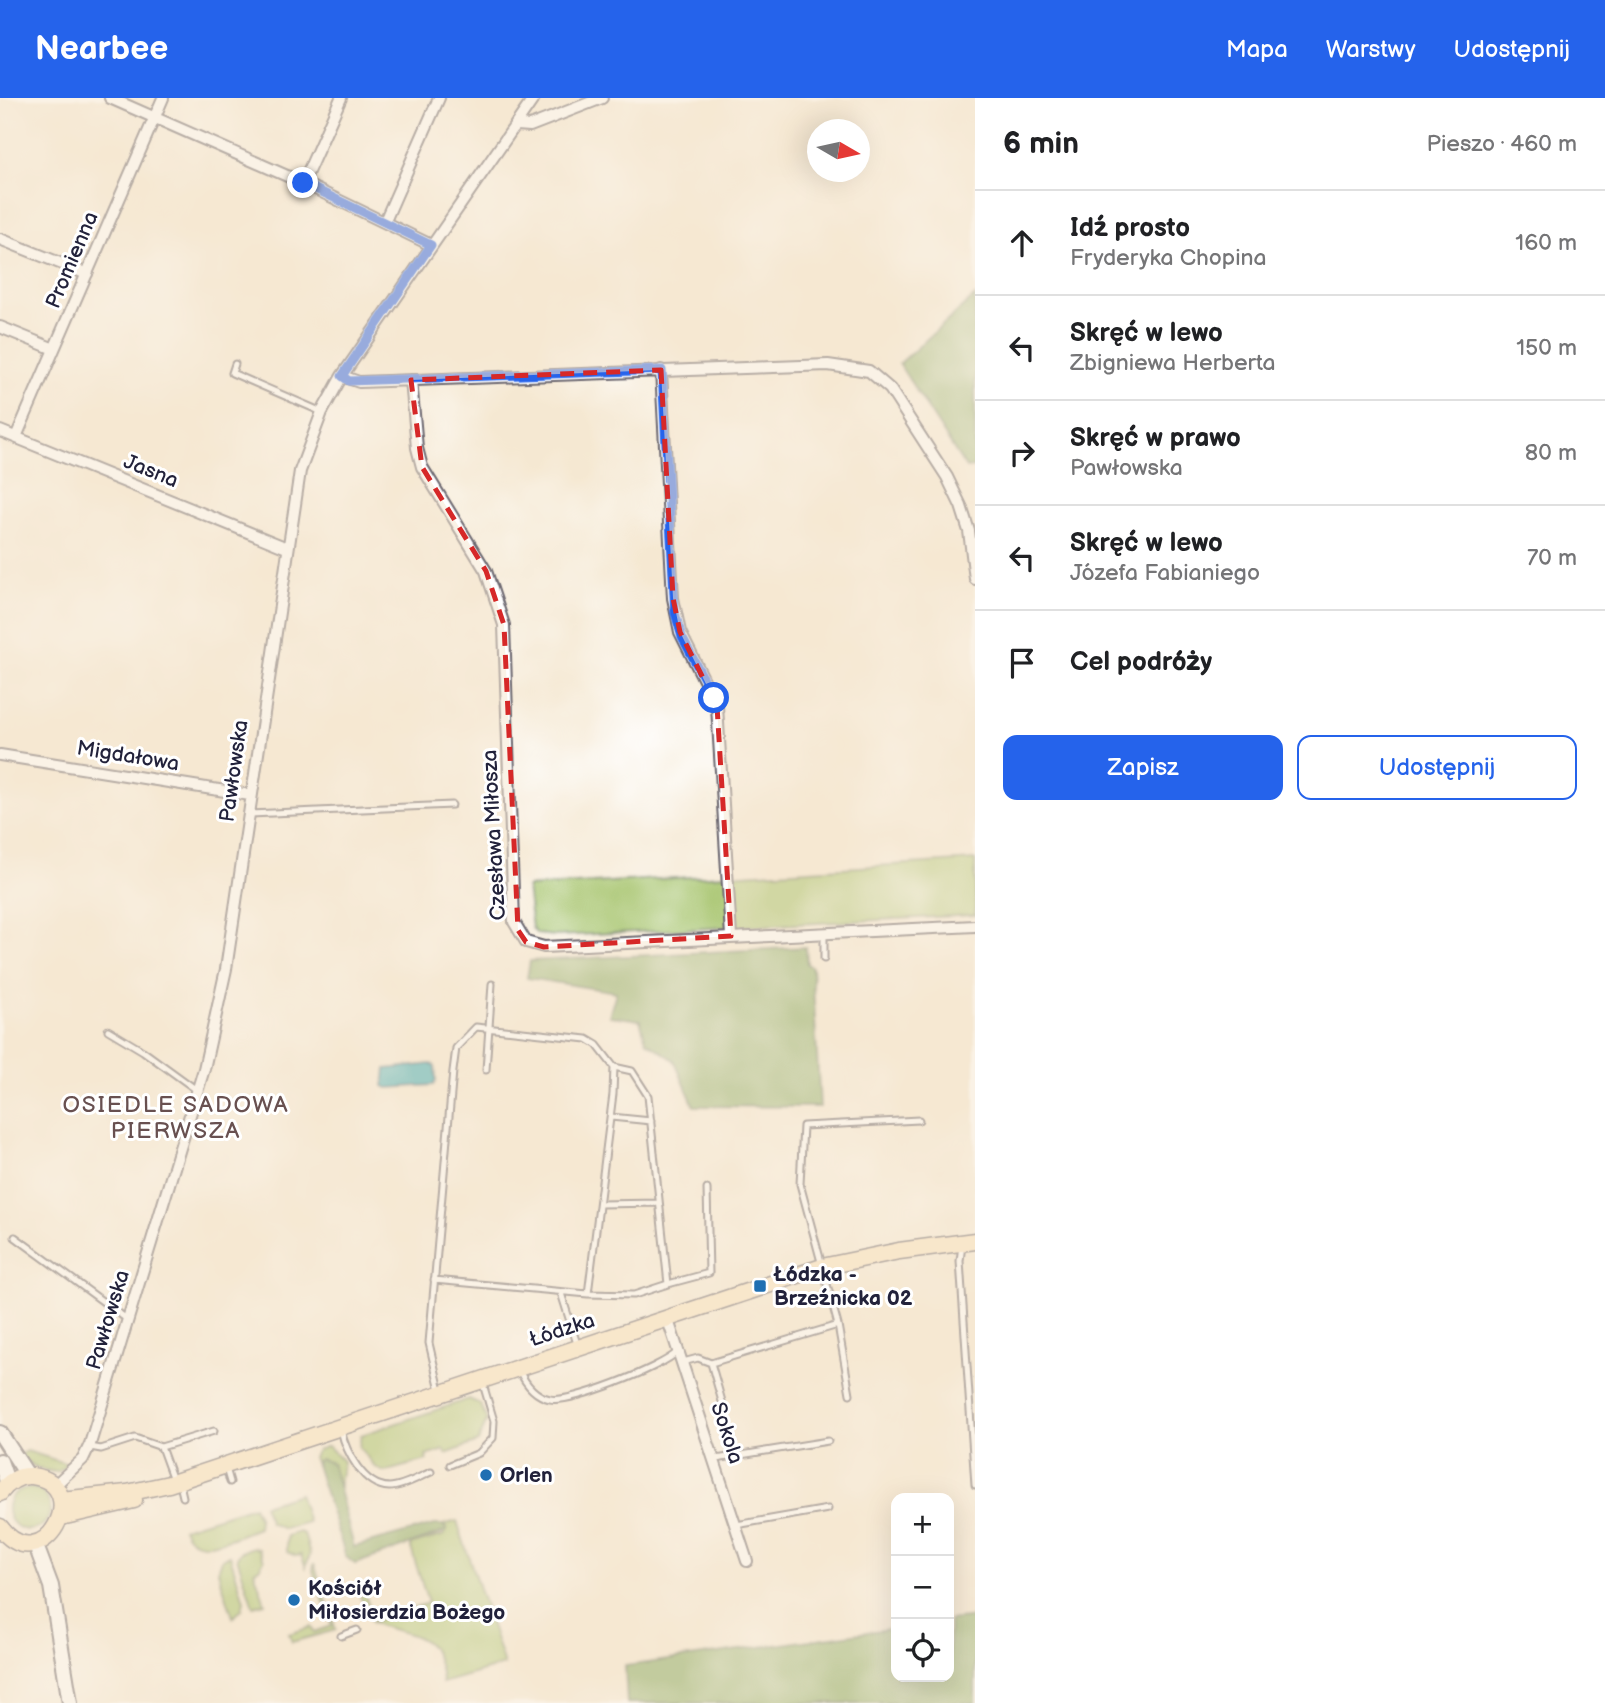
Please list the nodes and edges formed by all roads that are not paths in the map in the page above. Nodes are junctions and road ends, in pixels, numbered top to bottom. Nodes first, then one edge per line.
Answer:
1 (110, 98) edge
2 (163, 98) edge
3 (341, 98) edge
4 (439, 98) edge
5 (534, 98) edge
6 (602, 98) edge
7 (155, 118) junction
8 (517, 125) junction
9 (303, 183) junction
10 (385, 221) junction
11 (0, 239) edge
12 (431, 245) junction
13 (87, 274) junction
14 (0, 327) edge
15 (54, 349) junction
16 (235, 364) dead end
17 (662, 370) junction
18 (342, 376) junction
19 (411, 380) junction
20 (322, 412) junction
21 (0, 431) edge
22 (16, 437) junction
23 (287, 548) junction
24 (975, 579) edge
25 (0, 755) edge
26 (250, 795) junction
27 (452, 805) dead end
28 (247, 814) junction
29 (975, 926) edge
30 (824, 932) junction
31 (731, 936) junction
32 (824, 960) dead end
33 (492, 984) dead end
34 (489, 1028) junction
35 (108, 1030) dead end
36 (614, 1068) junction
37 (486, 1070) dead end
38 (198, 1091) junction
39 (611, 1117) junction
40 (919, 1120) dead end
41 (651, 1121) junction
42 (707, 1189) dead end
43 (659, 1203) junction
44 (600, 1204) junction
45 (15, 1237) dead end
46 (969, 1242) edge
47 (822, 1267) junction
48 (434, 1280) junction
49 (668, 1284) junction
50 (561, 1293) junction
51 (588, 1294) junction
52 (667, 1317) junction
53 (128, 1320) junction
54 (838, 1325) junction
55 (578, 1347) junction
56 (681, 1356) junction
57 (710, 1363) junction
58 (517, 1367) junction
59 (481, 1380) junction
60 (441, 1393) junction
61 (850, 1394) dead end
62 (725, 1412) dead end
63 (340, 1427) junction
64 (214, 1431) dead end
65 (0, 1433) edge
66 (828, 1441) dead end
67 (89, 1446) junction
68 (161, 1447) junction
69 (716, 1459) junction
70 (0, 1461) edge
71 (450, 1465) dead end
72 (431, 1472) dead end
73 (28, 1476) junction
74 (975, 1485) edge
75 (176, 1486) junction
76 (4, 1488) edge
77 (59, 1502) junction
78 (828, 1508) dead end
79 (736, 1525) junction
80 (2, 1533) edge
81 (35, 1542) junction
82 (747, 1561) dead end
83 (357, 1630) dead end
84 (341, 1636) dead end
85 (70, 1703) edge

1 - 7 street
2 - 7 street, Promienna
3 - 9 street
4 - 10 street
5 - 8 street, Pawłowska
6 - 8 street
7 - 9 street
7 - 13 street, Promienna
8 - 12 street, Pawłowska
9 - 10 street
10 - 12 street
11 - 13 street
12 - 18 street, Pawłowska
13 - 15 street, Promienna
14 - 15 street
15 - 22 street, Promienna
16 - 20 lane
17 - 19 street
17 - 24 street
17 - 31 street
18 - 19 street
18 - 20 street, Pawłowska
19 - 31 street, Czesława Miłosza
20 - 23 street, Pawłowska
21 - 22 street, Jasna
22 - 23 street, Jasna
23 - 26 street, Pawłowska
25 - 26 street, Migdałowa
26 - 28 street, Pawłowska
27 - 28 lane
28 - 38 street, Pawłowska
29 - 30 street, Czesława Miłosza
30 - 31 street, Czesława Miłosza
30 - 32 lane
33 - 34 lane
34 - 36 lane
34 - 37 lane
34 - 48 lane
35 - 38 lane
36 - 39 lane
36 - 41 lane
38 - 53 street, Pawłowska
39 - 41 lane
39 - 44 lane
40 - 47 lane
41 - 43 lane
42 - 49 lane
43 - 44 lane
43 - 49 lane
44 - 51 lane
45 - 53 lane
46 - 47 main road, Łódzka
46 - 74 lane
47 - 52 main road, Łódzka
47 - 54 lane
48 - 50 lane
48 - 60 lane
49 - 51 lane
50 - 51 lane
50 - 55 lane
52 - 55 main road, Łódzka
52 - 56 street, Sokola
53 - 67 street, Pawłowska
54 - 57 lane
54 - 61 lane
55 - 58 main road, Łódzka
56 - 57 lane
56 - 58 lane
56 - 69 street, Sokola
57 - 62 lane
58 - 59 main road, Łódzka
59 - 60 main road, Łódzka
59 - 71 lane
60 - 63 main road, Łódzka
63 - 72 lane
63 - 75 main road, Łódzka
64 - 68 lane
65 - 73 street
66 - 69 lane
67 - 68 lane
67 - 77 street, Pawłowska
68 - 75 lane
69 - 79 street, Sokola
70 - 76 street
73 - 76 main road
73 - 77 main road
75 - 77 main road, Łódzka
77 - 81 main road
78 - 79 lane
79 - 82 street, Sokola
80 - 81 main road
81 - 85 street
83 - 84 lane

